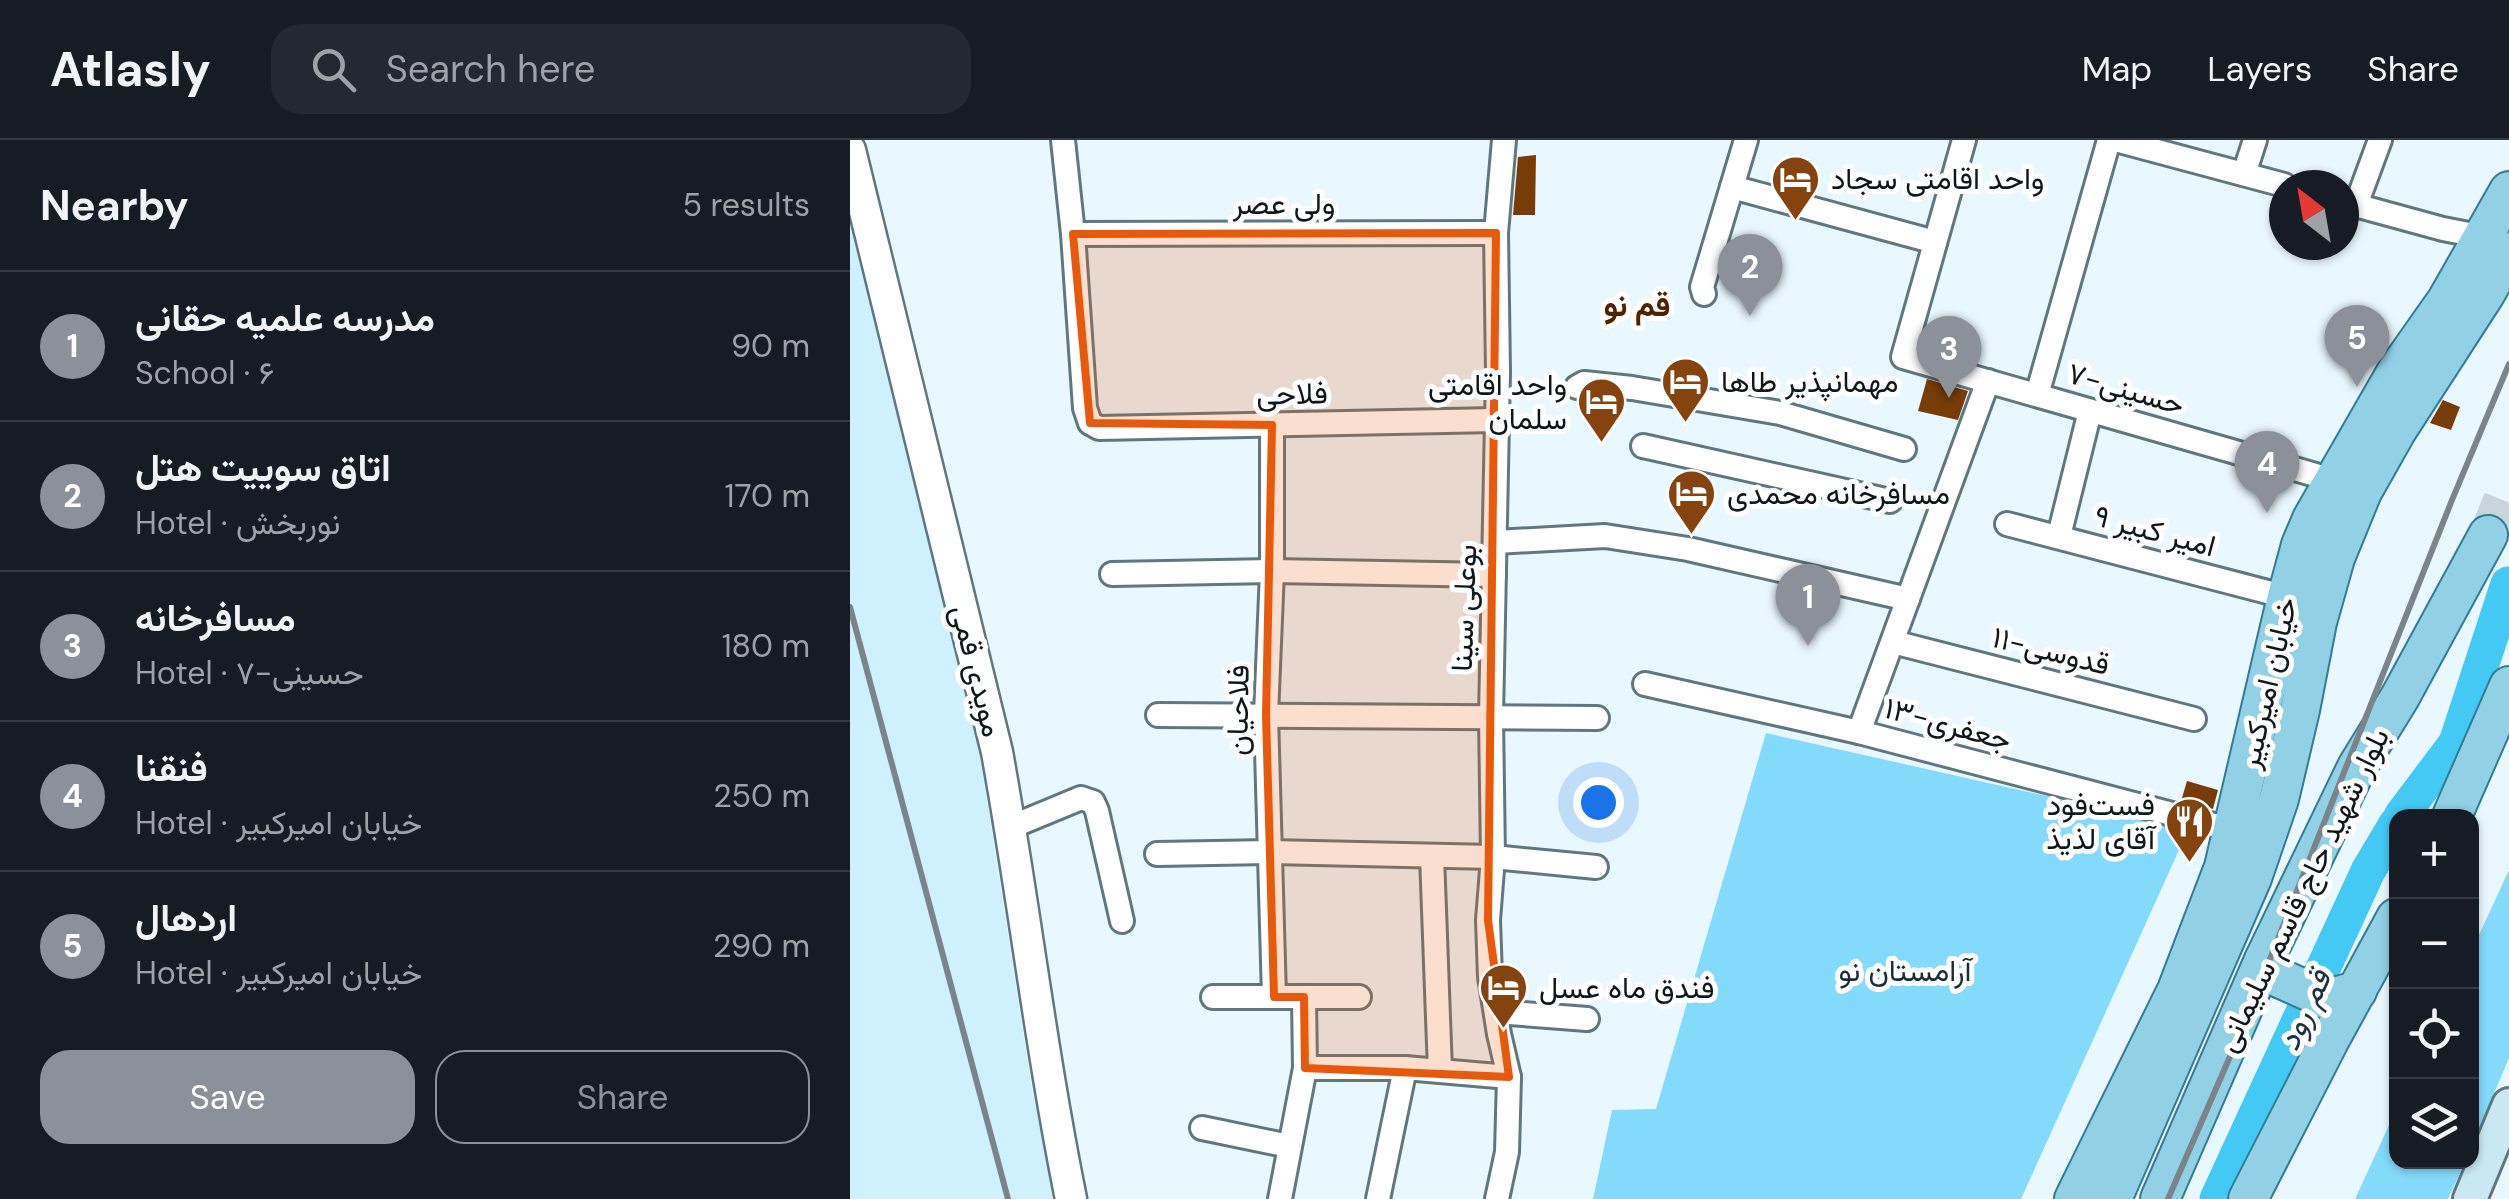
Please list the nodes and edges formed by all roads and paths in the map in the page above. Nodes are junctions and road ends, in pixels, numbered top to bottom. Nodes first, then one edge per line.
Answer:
1 (1063, 140) edge
2 (1504, 140) edge
3 (1746, 140) edge
4 (1964, 140) edge
5 (2113, 140) edge
6 (2255, 140) edge
7 (2380, 140) edge
8 (850, 150) edge
9 (2244, 174) junction
10 (2269, 181) edge
11 (2359, 185) edge
12 (1732, 187) junction
13 (2509, 191) edge
14 (2359, 206) edge
15 (1496, 233) junction
16 (1073, 234) junction
17 (1935, 242) junction
18 (2497, 245) edge
19 (1704, 294) dead end
20 (1988, 381) junction
21 (1576, 387) dead end
22 (2036, 395) junction
23 (2090, 411) junction
24 (1496, 420) junction
25 (1272, 425) junction
26 (1643, 446) dead end
27 (1904, 449) dead end
28 (2333, 480) junction
29 (1890, 502) dead end
30 (2007, 524) dead end
31 (2488, 535) tunnel mouth
32 (2059, 536) junction
33 (1496, 542) junction
34 (1272, 572) junction
35 (1112, 574) dead end
36 (1494, 575) junction
37 (2287, 597) junction
38 (1908, 599) junction
39 (1892, 642) junction
40 (1646, 684) dead end
41 (2509, 686) edge
42 (1158, 715) dead end
43 (1266, 715) junction
44 (1491, 716) junction
45 (1597, 718) dead end
46 (2194, 718) dead end
47 (1860, 732) junction
48 (2455, 809) edge
49 (1011, 826) junction
50 (2234, 830) junction
51 (1270, 852) junction
52 (1158, 854) dead end
53 (1432, 856) junction
54 (1492, 857) junction
55 (1596, 868) dead end
56 (1122, 921) dead end
57 (2389, 928) edge
58 (2263, 984) junction
59 (1212, 997) dead end
60 (1274, 997) junction
61 (1304, 997) junction
62 (1360, 997) dead end
63 (1496, 1012) junction
64 (2332, 1012) junction
65 (1587, 1019) dead end
66 (1304, 1068) junction
67 (1405, 1068) junction
68 (1440, 1072) junction
69 (1509, 1077) junction
70 (2505, 1125) edge
71 (1202, 1128) dead end
72 (1289, 1146) junction
73 (1071, 1199) edge
74 (1280, 1199) edge
75 (1378, 1199) edge
76 (1497, 1199) edge
77 (2074, 1199) edge
78 (2112, 1199) edge
79 (2160, 1199) edge
80 (2248, 1199) edge
81 (2470, 1199) edge

1 - 16 street
2 - 15 street, بوعلی سینا
3 - 12 street
4 - 17 street
5 - 9 street
5 - 22 street
6 - 9 street
7 - 11 street
8 - 49 street, مویدی قمی
9 - 10 street
12 - 17 street
12 - 19 street
13 - 18 main road, خیابان امیرکبیر
14 - 18 street
15 - 16 street, ولی عصر
15 - 24 street, بوعلی سینا
16 - 25 street, فلاحی
17 - 20 street, حسینی-۷
18 - 28 main road, خیابان امیرکبیر
18 - 78 main road, خیابان امیرکبیر
20 - 22 street, حسینی-۷
20 - 38 street
21 - 27 street
22 - 23 street, حسینی-۷
23 - 28 street, حسینی-۷
23 - 32 street
24 - 25 street, فلاحی
24 - 33 street, بوعلی سینا
25 - 34 street, فلاحیان
26 - 29 street
28 - 37 main road, خیابان امیرکبیر
30 - 32 street, امیر کبیر ۹
31 - 58 main road, بلوار شهید حاج قاسم سلیمانی
32 - 37 street, امیر کبیر ۹
33 - 36 street, بوعلی سینا
33 - 38 street
34 - 35 street
34 - 36 street
34 - 43 street, فلاحیان
36 - 44 street, بوعلی سینا
37 - 50 main road, خیابان امیرکبیر
38 - 39 street
39 - 46 street, قدوسی-۱۱
39 - 47 street
40 - 47 street, جعفری-۱۳
41 - 48 main road
42 - 43 street
43 - 44 street
43 - 51 street, فلاحیان
44 - 45 street
44 - 54 street, بوعلی سینا
47 - 50 street, جعفری-۱۳
49 - 56 street
49 - 73 street, مویدی قمی
50 - 77 main road, خیابان امیرکبیر
51 - 52 street
51 - 53 street
51 - 60 street, فلاحیان
53 - 54 street
53 - 68 street
54 - 55 street
54 - 63 street, بوعلی سینا
57 - 64 main road
58 - 64 main road
58 - 79 main road, بلوار شهید حاج قاسم سلیمانی
59 - 60 street
60 - 61 street
61 - 62 street
61 - 66 street
63 - 65 street
63 - 69 street, بوعلی سینا
64 - 80 main road
66 - 67 street
66 - 72 street
67 - 68 street
67 - 75 street
68 - 69 street
69 - 76 street, بوعلی سینا
70 - 81 main road
71 - 72 street
72 - 74 street

